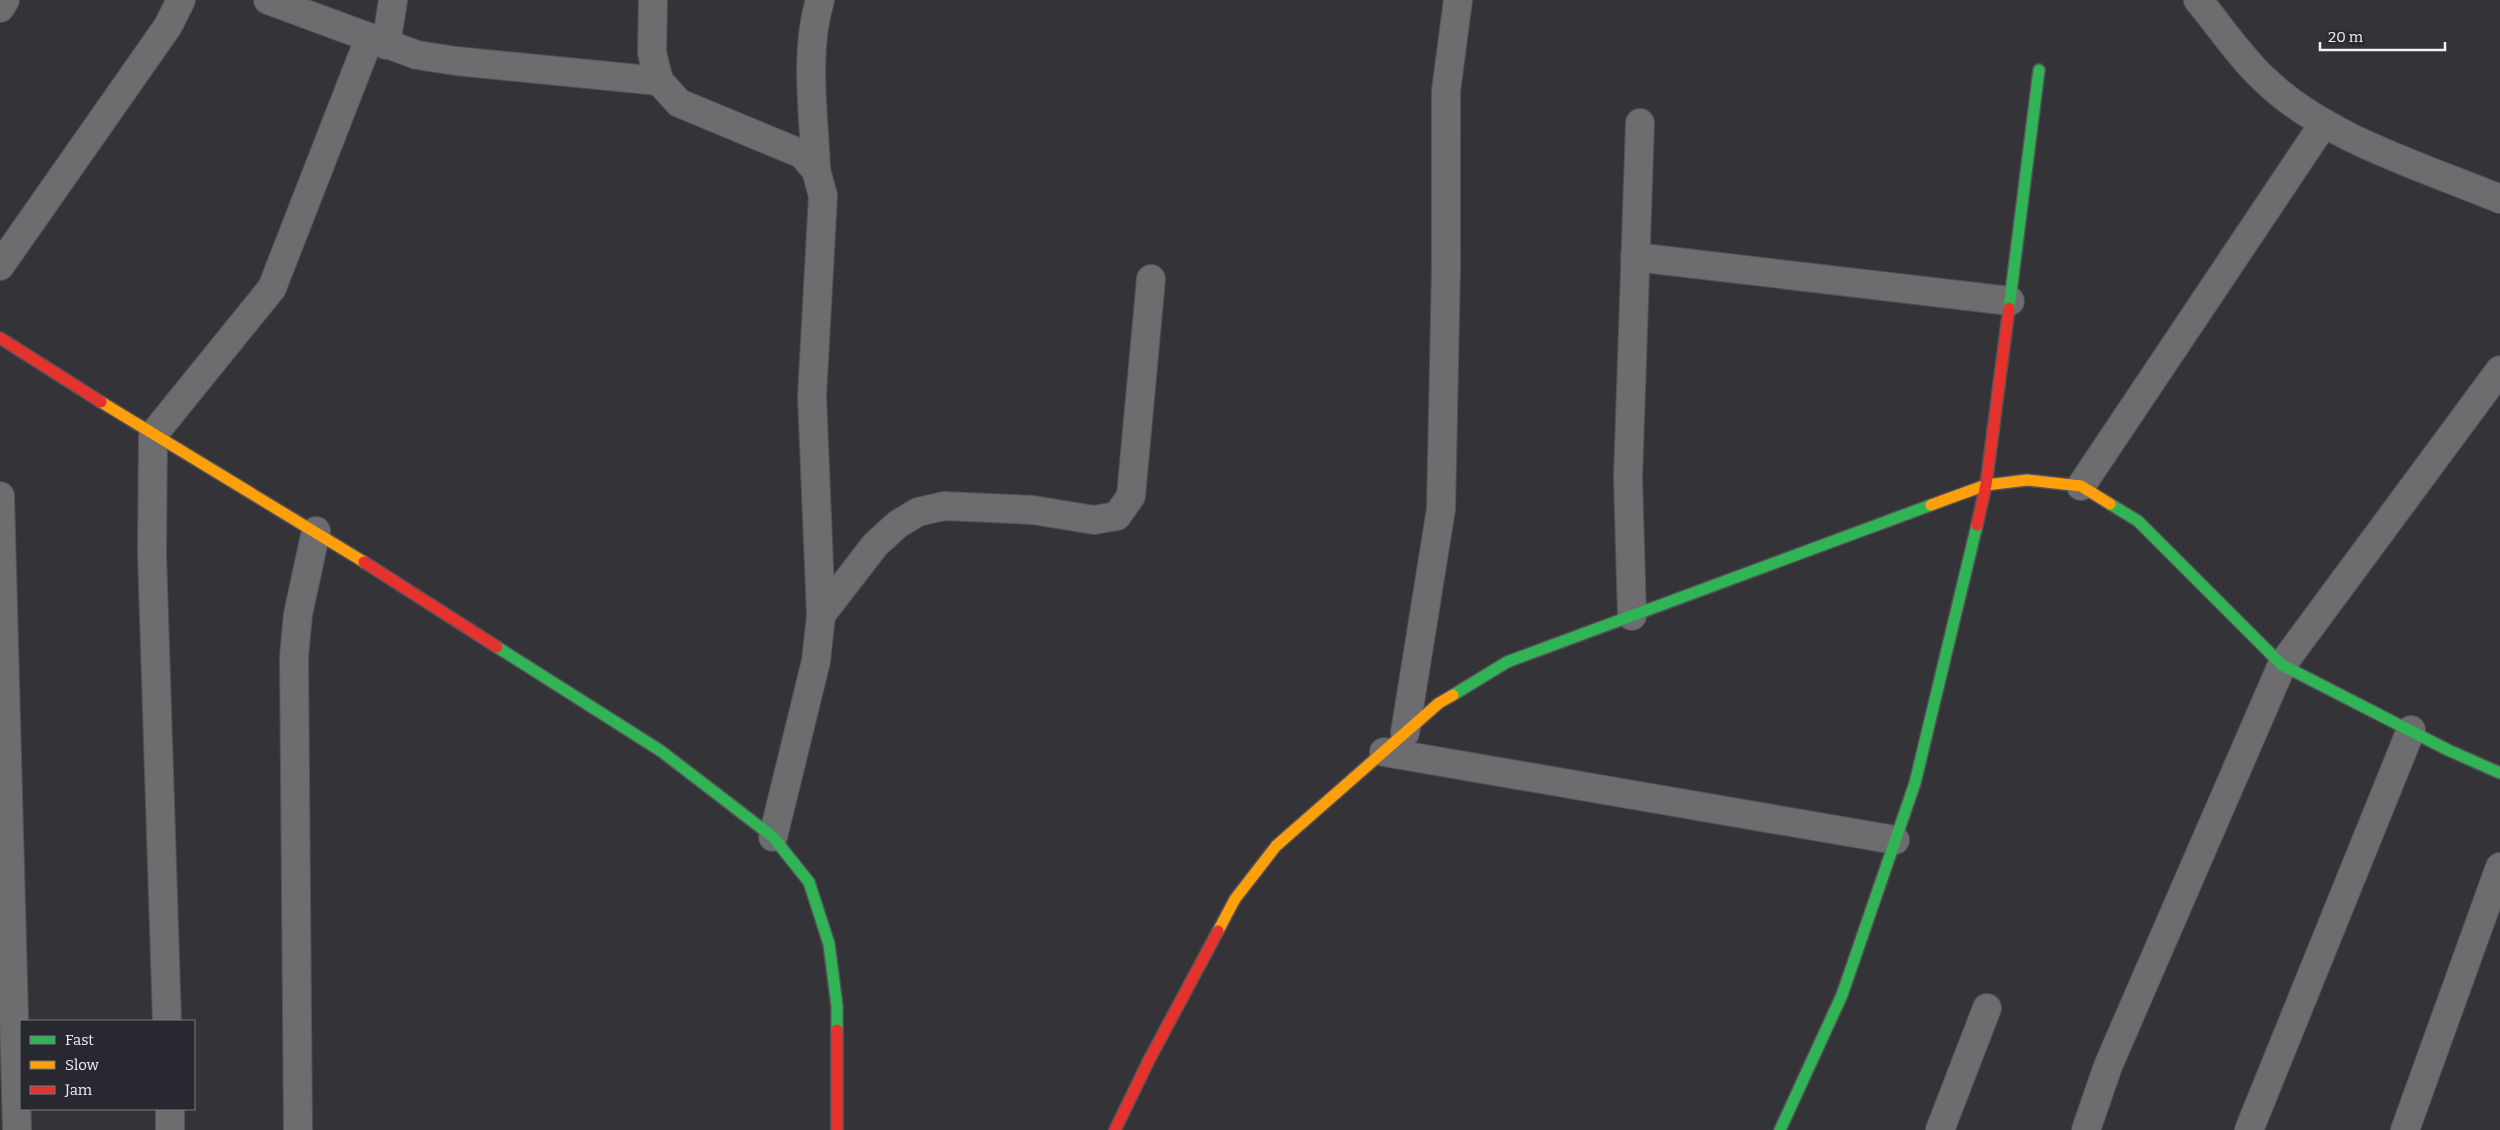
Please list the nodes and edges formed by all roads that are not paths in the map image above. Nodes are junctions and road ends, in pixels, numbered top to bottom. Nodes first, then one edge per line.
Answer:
1 (5, 0) edge
2 (181, 0) edge
3 (268, 0) edge
4 (393, 0) edge
5 (652, 0) edge
6 (820, 0) edge
7 (1458, 0) edge
8 (2198, 0) edge
9 (0, 8) edge
10 (377, 42) junction
11 (2039, 70) dead end
12 (659, 81) junction
13 (1640, 122) dead end
14 (2324, 122) junction
15 (816, 170) junction
16 (2500, 199) edge
17 (1635, 257) junction
18 (0, 266) edge
19 (1151, 279) dead end
20 (2010, 301) junction
21 (0, 338) edge
22 (2500, 370) edge
23 (153, 435) junction
24 (1986, 485) junction
25 (2081, 486) junction
26 (0, 496) edge
27 (316, 530) junction
28 (821, 615) junction
29 (1632, 616) junction
30 (2282, 665) junction
31 (2411, 730) junction
32 (1405, 733) junction
33 (1384, 752) junction
34 (2500, 773) edge
35 (773, 837) junction
36 (1895, 840) junction
37 (2500, 867) edge
38 (1987, 1008) dead end
39 (167, 1020) edge
40 (170, 1110) edge
41 (17, 1130) edge
42 (170, 1130) edge
43 (298, 1130) edge
44 (837, 1130) edge
45 (1115, 1130) edge
46 (1780, 1130) edge
47 (1940, 1130) edge
48 (2086, 1130) edge
49 (2249, 1130) edge
50 (2404, 1130) edge

1 - 9 street
2 - 18 street
3 - 10 street
4 - 10 street
5 - 12 street
6 - 15 street
7 - 32 street
8 - 14 street
10 - 12 street
10 - 23 street
11 - 20 street
12 - 15 street
13 - 17 street
14 - 16 street
14 - 25 street
15 - 28 street
17 - 20 street
17 - 29 street
19 - 28 street
20 - 24 street
21 - 23 street
22 - 30 street
23 - 27 street
23 - 39 street
24 - 25 street
24 - 29 street
24 - 36 street
25 - 30 street
26 - 41 street
27 - 35 street
27 - 43 street
28 - 35 street
29 - 32 street
30 - 31 street
30 - 48 street
31 - 34 street
31 - 49 street
32 - 33 street
33 - 36 street
33 - 45 street
35 - 44 street
36 - 46 street
37 - 50 street
38 - 47 street
40 - 42 street

